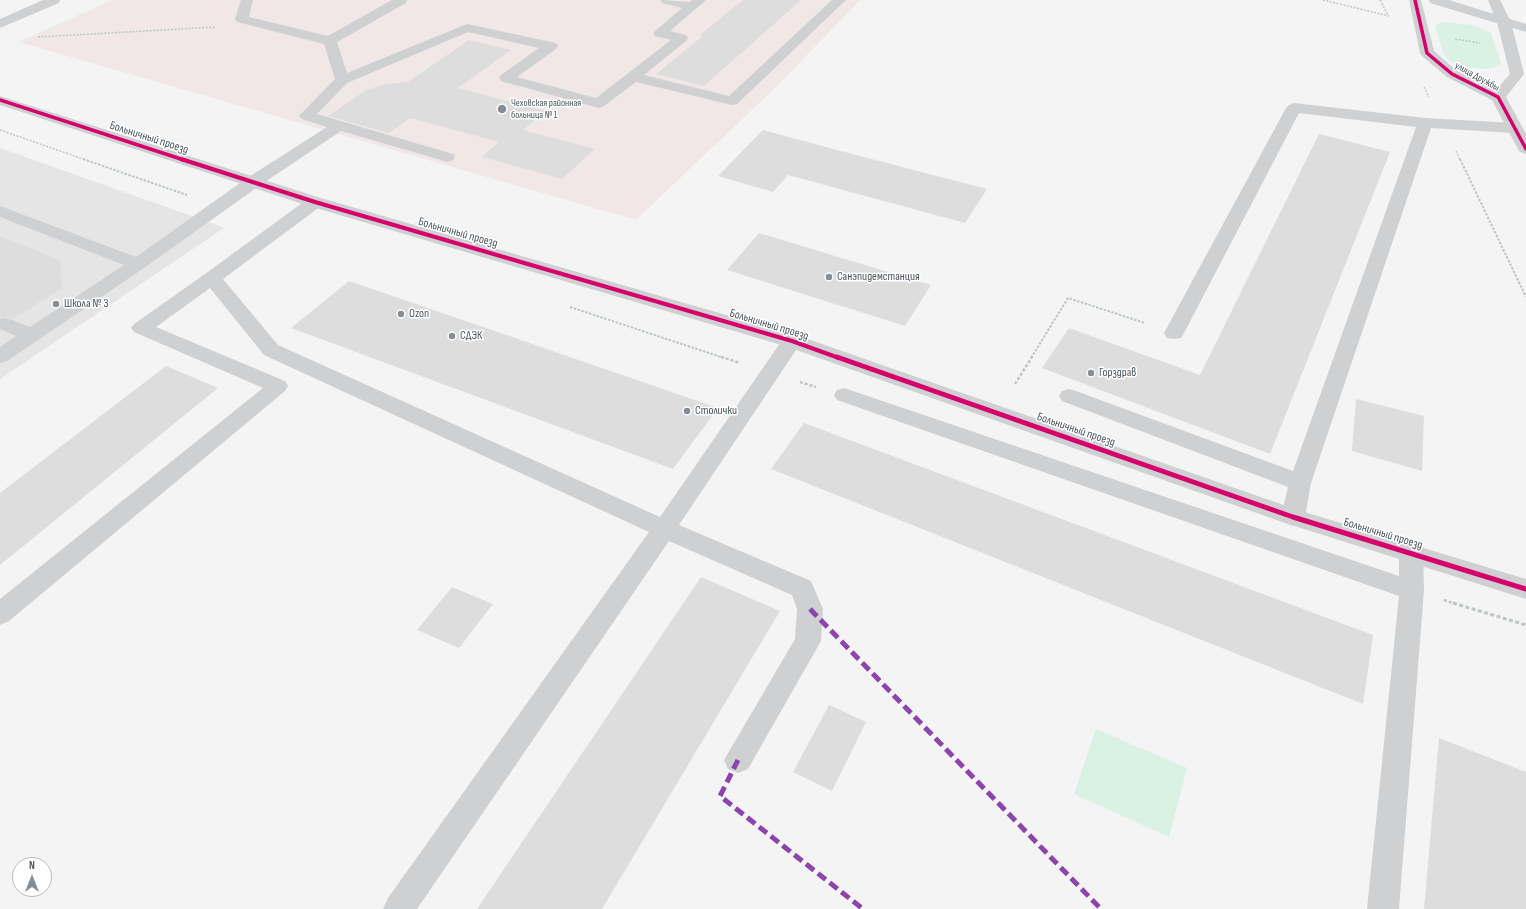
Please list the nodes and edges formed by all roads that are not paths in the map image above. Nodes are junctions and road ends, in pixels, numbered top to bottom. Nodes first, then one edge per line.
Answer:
1 (54, 0) edge
2 (247, 0) edge
3 (400, 0) edge
4 (667, 0) edge
5 (840, 0) edge
6 (1415, 0) edge
7 (1435, 0) edge
8 (1494, 0) edge
9 (696, 3) edge
10 (1504, 22) junction
11 (0, 24) edge
12 (1526, 28) edge
13 (330, 41) junction
14 (633, 77) junction
15 (342, 80) junction
16 (1498, 97) junction
17 (0, 100) edge
18 (1425, 123) junction
19 (338, 126) junction
20 (1514, 128) junction
21 (1526, 149) edge
22 (447, 157) dead end
23 (253, 182) junction
24 (315, 202) junction
25 (0, 211) edge
26 (138, 264) junction
27 (212, 278) junction
28 (5, 324) dead end
29 (1174, 333) road end
30 (31, 335) junction
31 (792, 341) junction
32 (0, 356) edge
33 (844, 396) dead end
34 (1069, 396) dead end
35 (1300, 482) junction
36 (1293, 517) junction
37 (664, 529) junction
38 (1411, 553) junction
39 (1526, 589) edge
40 (1412, 590) junction
41 (0, 614) edge
42 (738, 760) dead end
43 (400, 909) edge
44 (1383, 909) edge

1 - 11 street
2 - 13 street
3 - 13 street
4 - 9 street
5 - 14 street
6 - 16 street, улица Дружбы
7 - 10 street
8 - 10 street, улица Дружбы
9 - 14 street
10 - 12 street
10 - 16 street, улица Дружбы
13 - 15 street
14 - 15 street
15 - 19 street
16 - 20 street, улица Дружбы
17 - 23 street, Больничный проезд
18 - 20 street
18 - 29 street
18 - 35 street
19 - 22 street
19 - 23 street
20 - 21 street, улица Дружбы
23 - 24 street, Больничный проезд
23 - 26 street
24 - 27 street
24 - 31 street, Больничный проезд
25 - 26 street
26 - 30 street
27 - 37 street
27 - 41 street
28 - 30 street
30 - 32 street
31 - 36 street, Больничный проезд
31 - 37 street
33 - 40 street
34 - 35 street
35 - 36 street
36 - 38 street, Больничный проезд
37 - 42 street
37 - 43 street
38 - 39 street, Больничный проезд
38 - 40 street
40 - 44 street

